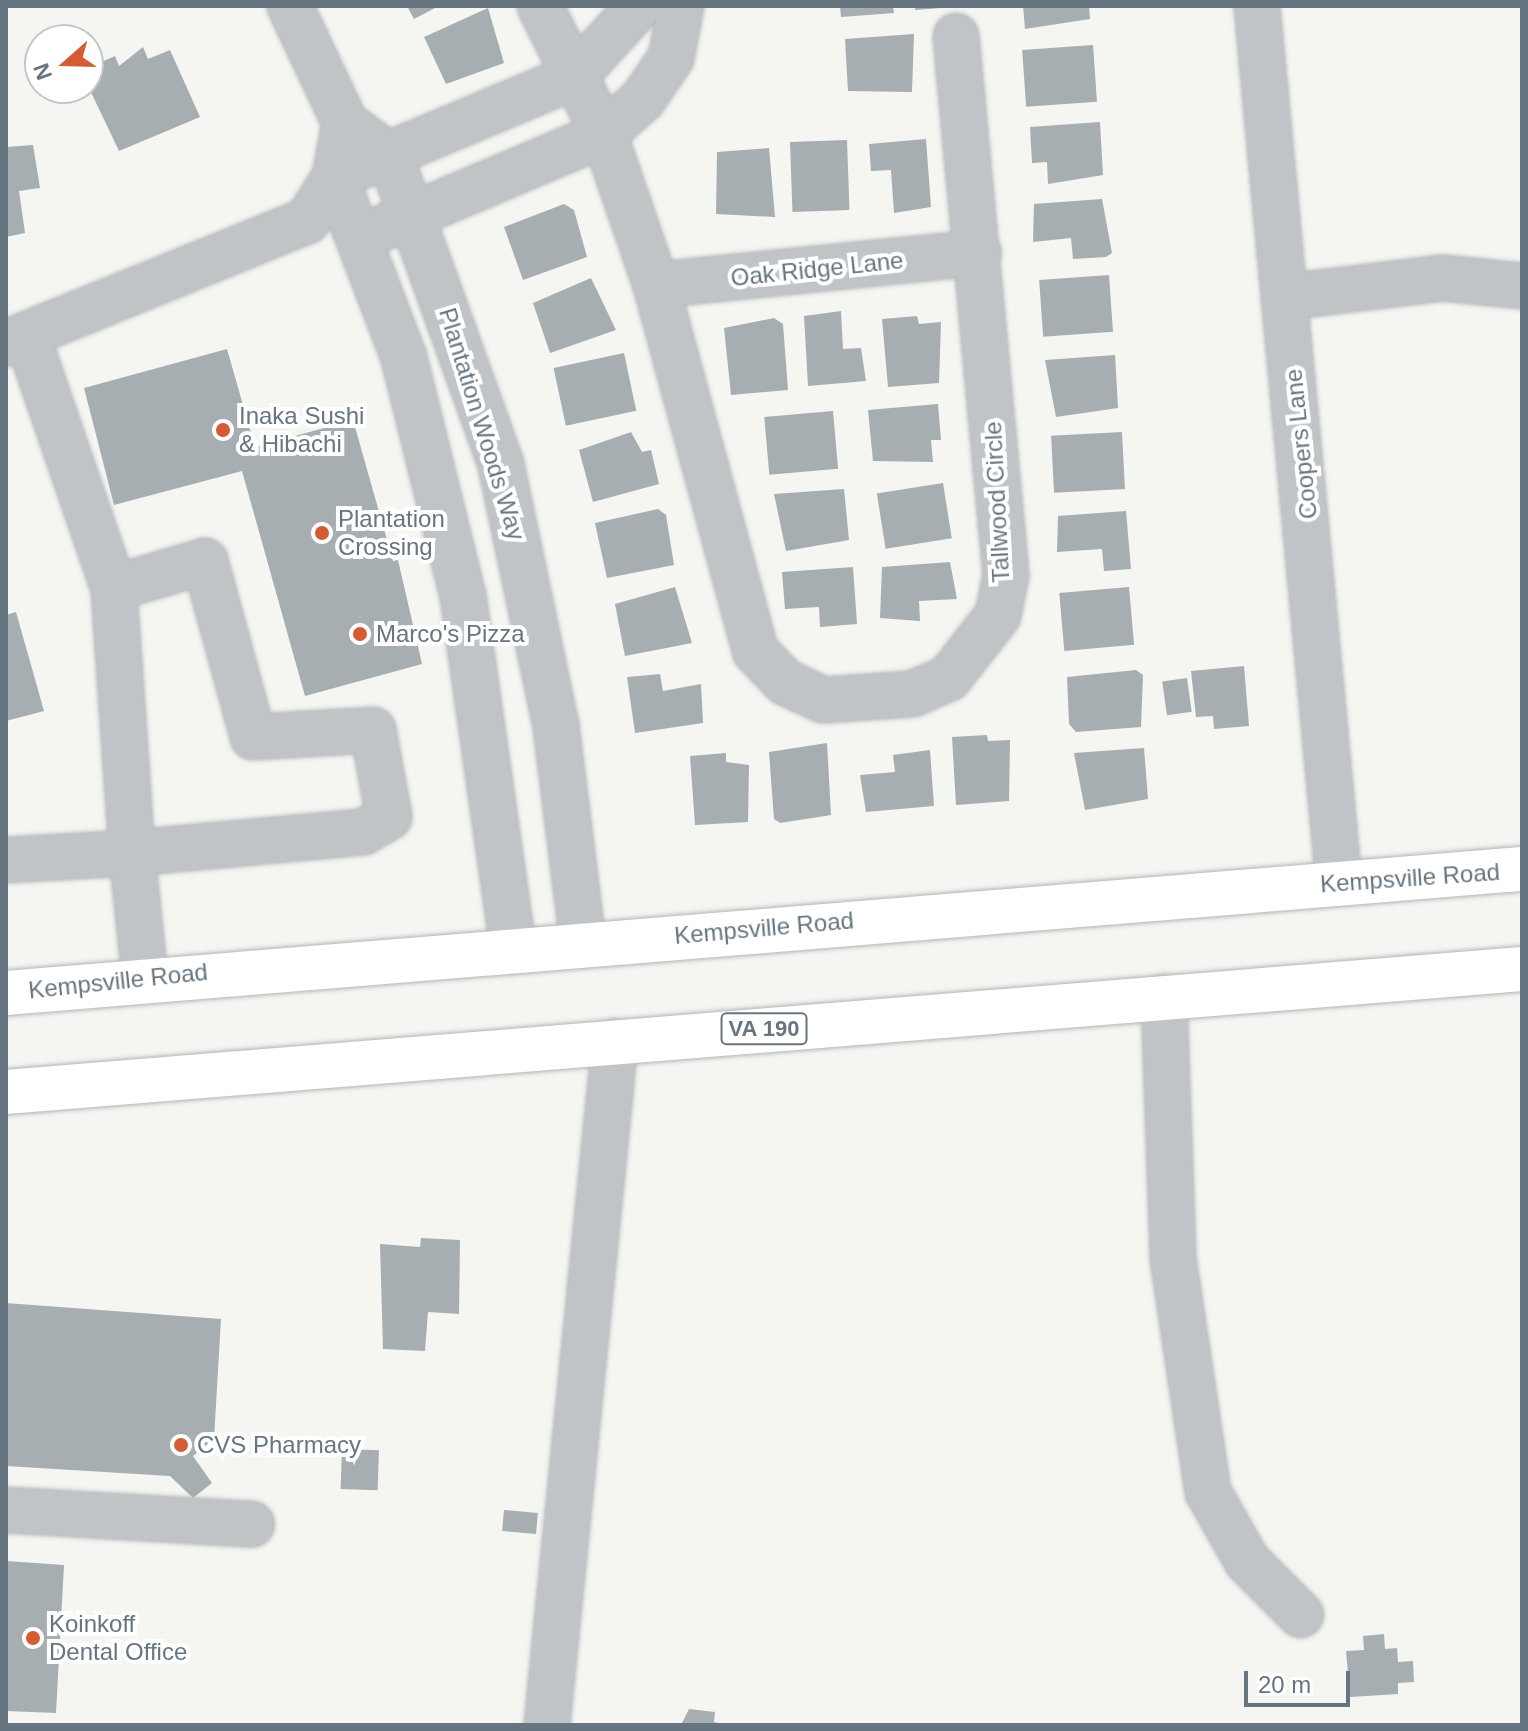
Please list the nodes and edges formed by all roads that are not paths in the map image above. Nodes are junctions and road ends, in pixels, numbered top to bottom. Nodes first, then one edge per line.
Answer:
1 (290, 6) edge
2 (540, 6) edge
3 (639, 6) edge
4 (681, 6) edge
5 (1257, 6) edge
6 (956, 36) dead end
7 (575, 76) junction
8 (345, 123) junction
9 (604, 134) junction
10 (390, 156) junction
11 (335, 177) junction
12 (412, 217) junction
13 (307, 221) junction
14 (358, 237) junction
15 (978, 253) junction
16 (656, 285) junction
17 (1522, 286) edge
18 (1286, 297) junction
19 (17, 340) edge
20 (114, 588) junction
21 (132, 853) junction
22 (6, 860) edge
23 (1522, 869) edge
24 (1339, 883) junction
25 (583, 942) junction
26 (513, 948) junction
27 (1522, 969) edge
28 (145, 978) junction
29 (6, 993) edge
30 (1164, 997) junction
31 (615, 1041) junction
32 (6, 1092) edge
33 (6, 1510) edge
34 (252, 1524) dead end
35 (1301, 1615) dead end
36 (547, 1725) edge

1 - 8 street
2 - 7 street, Tallwood Circle
3 - 7 street
4 - 9 street
5 - 18 street, Coopers Lane
6 - 15 street, Tallwood Circle
7 - 9 street, Tallwood Circle
7 - 10 street
8 - 10 street
8 - 11 street
9 - 12 street
9 - 16 street, Tallwood Circle
10 - 11 street
10 - 12 street, Plantation Woods Way
11 - 13 street
11 - 14 street
12 - 14 street
12 - 25 street, Plantation Woods Way
13 - 14 street
13 - 19 street
14 - 26 street
15 - 16 street, Oak Ridge Lane
15 - 16 street, Tallwood Circle
17 - 18 street
18 - 24 street, Coopers Lane
19 - 20 street
20 - 21 street
20 - 21 street
21 - 22 street
21 - 28 street
23 - 24 main road, Kempsville Road
24 - 25 main road, Kempsville Road
25 - 26 main road, Kempsville Road
26 - 28 main road, Kempsville Road
27 - 30 main road, VA 190
28 - 29 main road, Kempsville Road
30 - 31 main road, VA 190
30 - 35 street
31 - 32 main road, VA 190
31 - 36 street
33 - 34 street

